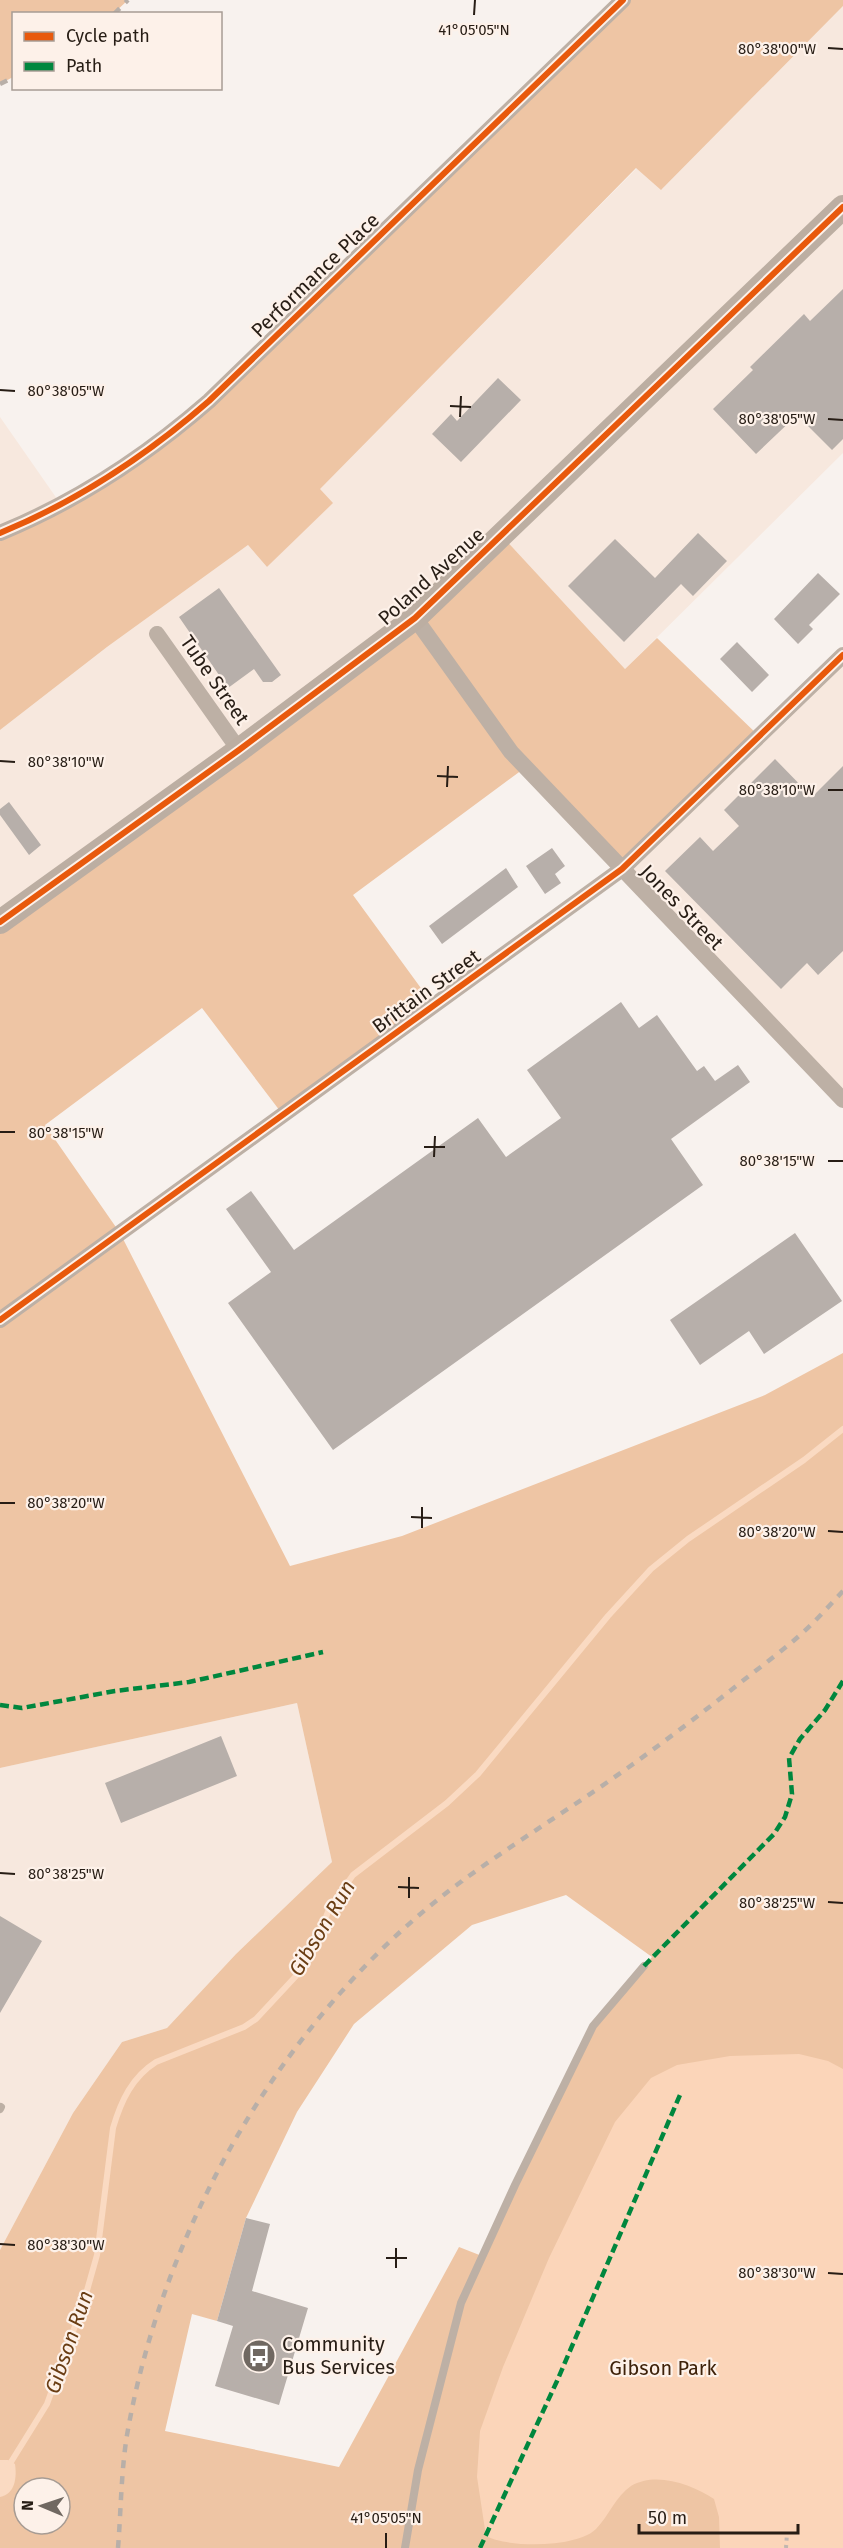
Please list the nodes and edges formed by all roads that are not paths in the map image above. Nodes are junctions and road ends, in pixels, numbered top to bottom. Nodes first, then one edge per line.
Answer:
1 (623, 0) edge
2 (843, 207) edge
3 (0, 533) edge
4 (415, 618) junction
5 (157, 634) dead end
6 (843, 655) edge
7 (239, 750) junction
8 (622, 869) junction
9 (0, 922) edge
10 (843, 1100) edge
11 (0, 1320) edge
12 (644, 1966) dead end
13 (405, 2548) edge

1 - 3 street, Performance Place
2 - 4 main road, Poland Avenue
4 - 7 main road, Poland Avenue
4 - 8 street, Jones Street
5 - 7 street, Tube Street
6 - 8 street, Brittain Street
7 - 9 main road, Poland Avenue
8 - 10 street, Jones Street
8 - 11 street, Brittain Street
12 - 13 lane

